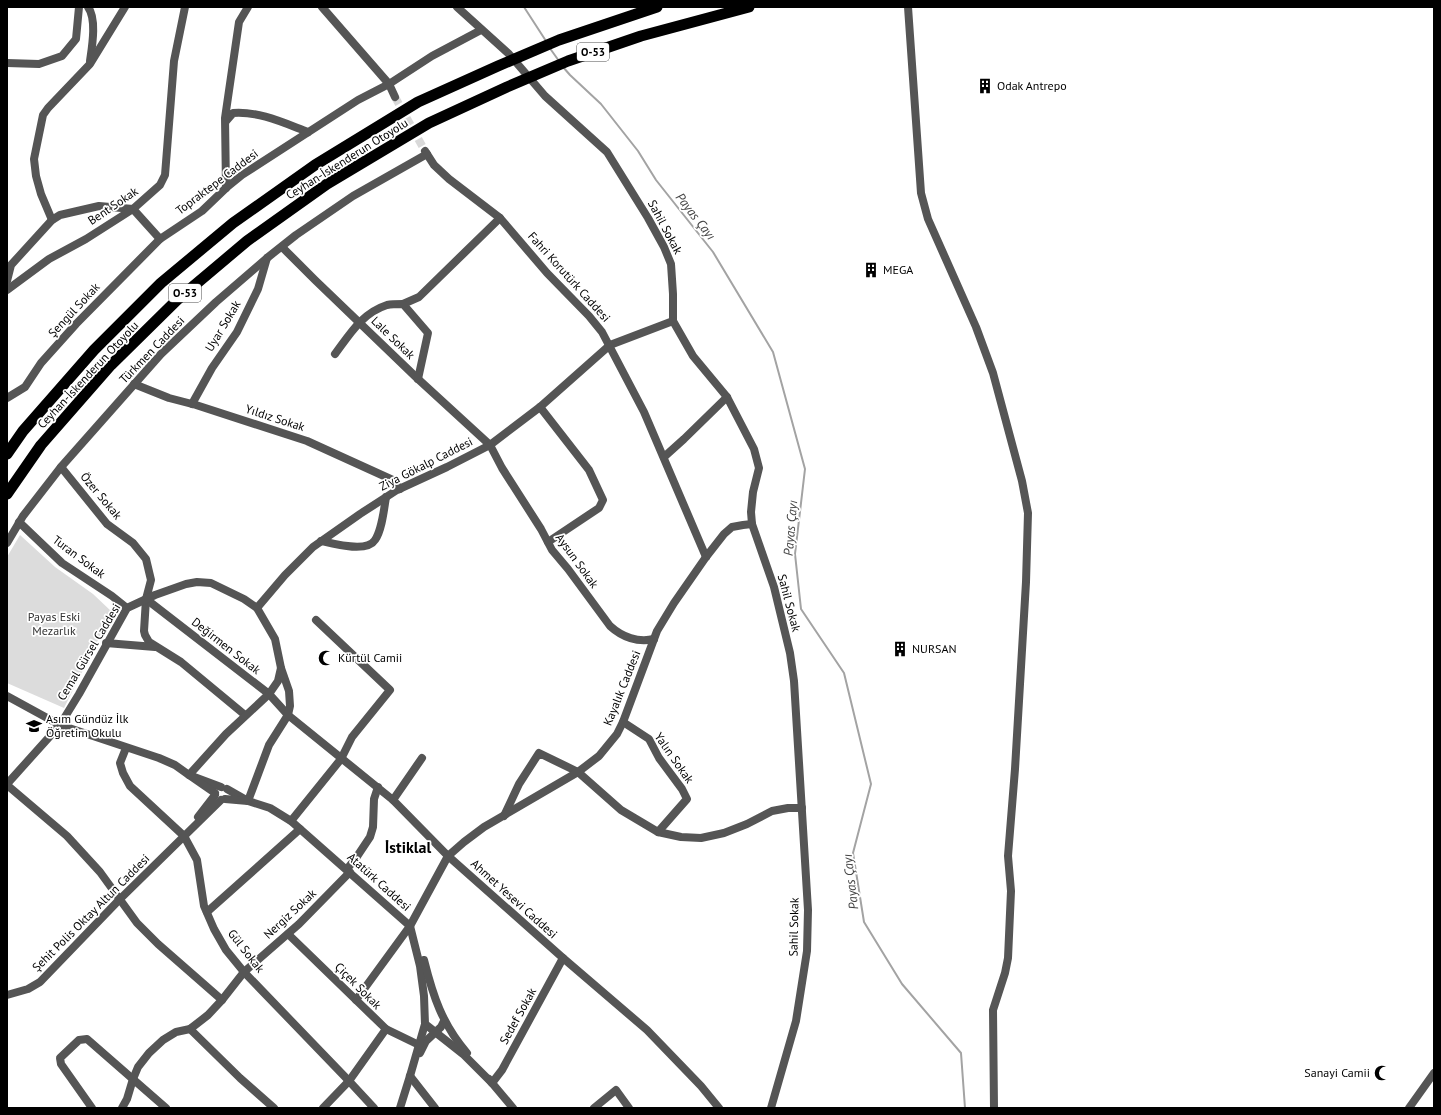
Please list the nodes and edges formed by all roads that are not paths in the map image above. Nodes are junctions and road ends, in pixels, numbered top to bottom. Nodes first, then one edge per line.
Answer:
1 (79, 7) edge
2 (88, 7) edge
3 (125, 7) edge
4 (185, 7) edge
5 (248, 7) edge
6 (322, 7) edge
7 (457, 7) edge
8 (657, 7) edge
9 (749, 7) edge
10 (908, 7) edge
11 (481, 30) junction
12 (7, 63) edge
13 (90, 64) junction
14 (389, 84) junction
15 (395, 97) tunnel mouth
16 (226, 121) junction
17 (308, 132) junction
18 (426, 153) joint
19 (226, 188) junction
20 (133, 209) junction
21 (500, 218) junction
22 (52, 220) junction
23 (160, 239) junction
24 (282, 247) junction
25 (266, 258) junction
26 (7, 281) edge
27 (7, 290) edge
28 (403, 304) junction
29 (673, 321) junction
30 (359, 322) junction
31 (610, 345) junction
32 (335, 354) dead end
33 (418, 379) junction
34 (134, 384) junction
35 (727, 397) junction
36 (7, 398) edge
37 (192, 404) junction
38 (540, 407) junction
39 (490, 445) junction
40 (7, 454) edge
41 (664, 457) junction
42 (61, 467) junction
43 (400, 489) junction
44 (7, 494) edge
45 (386, 497) junction
46 (19, 522) junction
47 (752, 524) junction
48 (321, 541) junction
49 (548, 542) junction
50 (7, 543) edge
51 (706, 557) junction
52 (146, 599) junction
53 (127, 608) junction
54 (257, 608) junction
55 (316, 620) dead end
56 (654, 639) junction
57 (106, 643) junction
58 (156, 647) junction
59 (281, 668) junction
60 (269, 694) junction
61 (7, 696) edge
62 (245, 715) junction
63 (288, 715) junction
64 (623, 722) junction
65 (60, 725) junction
66 (126, 748) junction
67 (422, 758) dead end
68 (341, 759) junction
69 (578, 772) junction
70 (189, 775) junction
71 (7, 785) edge
72 (378, 787) junction
73 (221, 794) junction
74 (393, 800) junction
75 (248, 801) junction
76 (802, 808) junction
77 (504, 816) junction
78 (291, 821) junction
79 (300, 829) junction
80 (658, 832) junction
81 (184, 836) junction
82 (448, 856) junction
83 (348, 871) junction
84 (119, 900) junction
85 (206, 912) junction
86 (410, 926) junction
87 (288, 934) junction
88 (563, 958) junction
89 (244, 972) junction
90 (7, 995) edge
91 (222, 1000) junction
92 (356, 1000) junction
93 (441, 1012) junction
94 (425, 1020) junction
95 (444, 1021) junction
96 (190, 1028) junction
97 (386, 1029) junction
98 (436, 1032) junction
99 (419, 1045) junction
100 (411, 1073) junction
101 (1434, 1073) edge
102 (133, 1079) junction
103 (350, 1081) junction
104 (492, 1083) junction
105 (92, 1108) edge
106 (122, 1108) edge
107 (166, 1108) edge
108 (274, 1108) edge
109 (323, 1108) edge
110 (374, 1108) edge
111 (400, 1108) edge
112 (435, 1108) edge
113 (513, 1108) edge
114 (594, 1108) edge
115 (629, 1108) edge
116 (719, 1108) edge
117 (771, 1108) edge
118 (994, 1108) edge
119 (1409, 1108) edge

1 - 12 street
2 - 13 street
3 - 13 street
4 - 20 street, Bent Sokak
5 - 16 street
6 - 14 street
7 - 11 street, Sahil Sokak
8 - 40 highway, Ceyhan-İskenderun Otoyolu / O-53
9 - 44 highway, Ceyhan-İskenderun Otoyolu / O-53
10 - 118 street
11 - 14 street, Topraktepe Caddesi
11 - 29 street, Sahil Sokak
13 - 22 street
14 - 15 street
14 - 17 street, Topraktepe Caddesi
16 - 17 street
16 - 19 street
17 - 19 street, Topraktepe Caddesi
18 - 21 street, Fahri Korutürk Caddesi
18 - 24 street, Türkmen Caddesi
19 - 23 street, Topraktepe Caddesi
20 - 22 street
20 - 23 street
20 - 27 street, Bent Sokak
21 - 28 street
21 - 31 street, Fahri Korutürk Caddesi
22 - 26 street
23 - 36 street, Şengül Sokak
24 - 25 street, Türkmen Caddesi
24 - 30 street, Lale Sokak
25 - 34 street, Türkmen Caddesi
25 - 37 street, Uyar Sokak
28 - 30 street
28 - 33 street
29 - 31 street
29 - 35 street, Sahil Sokak
30 - 32 street
30 - 33 street, Lale Sokak
31 - 38 street, Ziya Gökalp Caddesi
31 - 41 street, Fahri Korutürk Caddesi
33 - 39 street, Lale Sokak
34 - 37 street, Yıldız Sokak
34 - 42 street, Türkmen Caddesi
35 - 41 street
35 - 47 street, Sahil Sokak
37 - 43 street, Yıldız Sokak
38 - 39 street, Ziya Gökalp Caddesi
38 - 49 street
39 - 43 street, Ziya Gökalp Caddesi
39 - 49 street, Aysun Sokak
41 - 51 street, Fahri Korutürk Caddesi
42 - 46 street, Türkmen Caddesi
42 - 52 street, Özer Sokak
43 - 45 street, Ziya Gökalp Caddesi
45 - 48 street, Ziya Gökalp Caddesi
45 - 48 street
46 - 50 street, Türkmen Caddesi
46 - 53 street, Turan Sokak
47 - 51 street, Kayalık Caddesi
47 - 76 street, Sahil Sokak
48 - 54 street, Ziya Gökalp Caddesi
49 - 56 street, Aysun Sokak
51 - 56 street, Kayalık Caddesi
52 - 53 street, Cemal Gürsel Caddesi
52 - 54 street, Cemal Gürsel Caddesi
52 - 58 street, Özer Sokak
52 - 60 street, Değirmen Sokak
53 - 57 street, Cemal Gürsel Caddesi
54 - 59 street, Cemal Gürsel Caddesi
55 - 68 street
56 - 64 street, Kayalık Caddesi
57 - 58 street
57 - 65 street, Cemal Gürsel Caddesi
58 - 62 street
59 - 60 street
59 - 63 street, Cemal Gürsel Caddesi
60 - 62 street
60 - 63 street, Değirmen Sokak
61 - 65 street, Atatürk Caddesi
62 - 70 street
63 - 68 street, Ahmet Yesevi Caddesi
63 - 75 street
64 - 69 street, Kayalık Caddesi
64 - 80 street, Yalın Sokak
65 - 66 street, Atatürk Caddesi
65 - 71 street, Cemal Gürsel Caddesi
66 - 70 street, Atatürk Caddesi
66 - 81 street, Gül Sokak
67 - 74 street
68 - 72 street, Ahmet Yesevi Caddesi
68 - 78 street
69 - 77 street, Kayalık Caddesi
69 - 77 street
69 - 80 street
70 - 73 street, Atatürk Caddesi
71 - 84 street
72 - 74 street, Ahmet Yesevi Caddesi
72 - 83 street, Nergiz Sokak
73 - 75 street, Atatürk Caddesi
73 - 81 street, Şehit Polis Oktay Altun Caddesi
74 - 82 street, Ahmet Yesevi Caddesi
75 - 78 street, Atatürk Caddesi
76 - 80 street
76 - 117 street, Sahil Sokak
77 - 82 street, Kayalık Caddesi
78 - 79 street, Atatürk Caddesi
79 - 83 street, Atatürk Caddesi
79 - 85 street
81 - 84 street, Şehit Polis Oktay Altun Caddesi
81 - 85 street, Gül Sokak
82 - 86 street, Kayalık Caddesi
82 - 88 street, Ahmet Yesevi Caddesi
83 - 86 street, Atatürk Caddesi
83 - 87 street, Nergiz Sokak
84 - 90 street, Şehit Polis Oktay Altun Caddesi
84 - 91 street
85 - 89 street, Gül Sokak
86 - 92 street, Kayalık Caddesi
86 - 93 street
86 - 94 street, Atatürk Caddesi
87 - 89 street, Nergiz Sokak
87 - 92 street, Çiçek Sokak
88 - 104 street, Sedef Sokak
88 - 116 street, Ahmet Yesevi Caddesi
89 - 91 street, Nergiz Sokak
89 - 103 street, Gül Sokak
91 - 96 street, Nergiz Sokak
92 - 97 street, Çiçek Sokak
93 - 94 street
93 - 95 street
94 - 98 street
94 - 99 street, Atatürk Caddesi
95 - 98 street
95 - 104 street
96 - 102 street, Nergiz Sokak
96 - 108 street
97 - 99 street, Çiçek Sokak
97 - 103 street
98 - 100 street
98 - 104 street
99 - 100 street, Atatürk Caddesi
100 - 111 street
100 - 112 street
101 - 119 street
102 - 105 street
102 - 106 street, Nergiz Sokak
102 - 107 street
103 - 109 street
103 - 110 street, Gül Sokak
104 - 113 street
114 - 115 street

